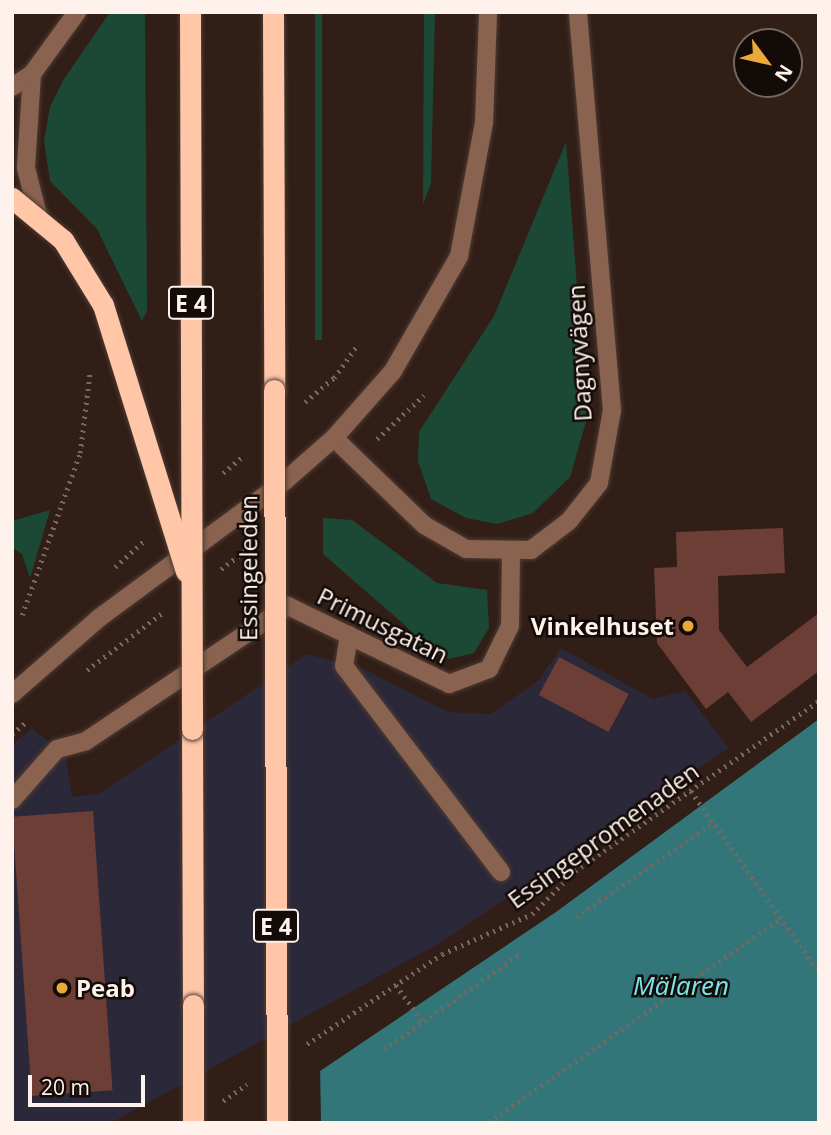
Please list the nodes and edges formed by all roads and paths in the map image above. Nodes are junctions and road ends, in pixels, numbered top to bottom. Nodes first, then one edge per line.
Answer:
1 (77, 12) edge
2 (190, 12) edge
3 (272, 12) edge
4 (488, 12) edge
5 (578, 12) edge
6 (32, 74) junction
7 (12, 87) edge
8 (12, 198) edge
9 (38, 215) junction
10 (91, 361) dead end
11 (334, 438) junction
12 (511, 550) junction
13 (193, 593) junction
14 (22, 615) dead end
15 (349, 635) junction
16 (12, 694) edge
17 (819, 701) edge
18 (691, 791) junction
19 (12, 800) edge
20 (714, 822) junction
21 (501, 872) dead end
22 (576, 917) dead end
23 (781, 918) junction
24 (520, 954) dead end
25 (819, 972) edge
26 (396, 985) junction
27 (423, 1022) junction
28 (304, 1046) dead end
29 (384, 1049) dead end
30 (259, 1077) dead end
31 (213, 1107) dead end
32 (489, 1122) edge
33 (193, 1123) edge
34 (277, 1123) edge

1 - 6 street
2 - 13 highway, E 4, bridge
3 - 34 highway, Essingeleden / E 4, bridge
4 - 11 street
5 - 12 street, Dagnyvägen
6 - 7 street
6 - 9 street
8 - 9 highway, bridge
9 - 13 highway, bridge
10 - 14 path
11 - 12 street, Dagnyvägen
11 - 16 street
12 - 15 street, Primusgatan
13 - 33 highway, E 4, bridge
15 - 19 street, Primusgatan
15 - 21 street
17 - 18 path, Essingepromenaden
18 - 20 path
18 - 26 path, Essingepromenaden
20 - 22 path
20 - 23 path
23 - 25 path
23 - 32 path
24 - 27 path
26 - 27 path
26 - 28 path, Essingepromenaden
27 - 29 path
30 - 31 path

